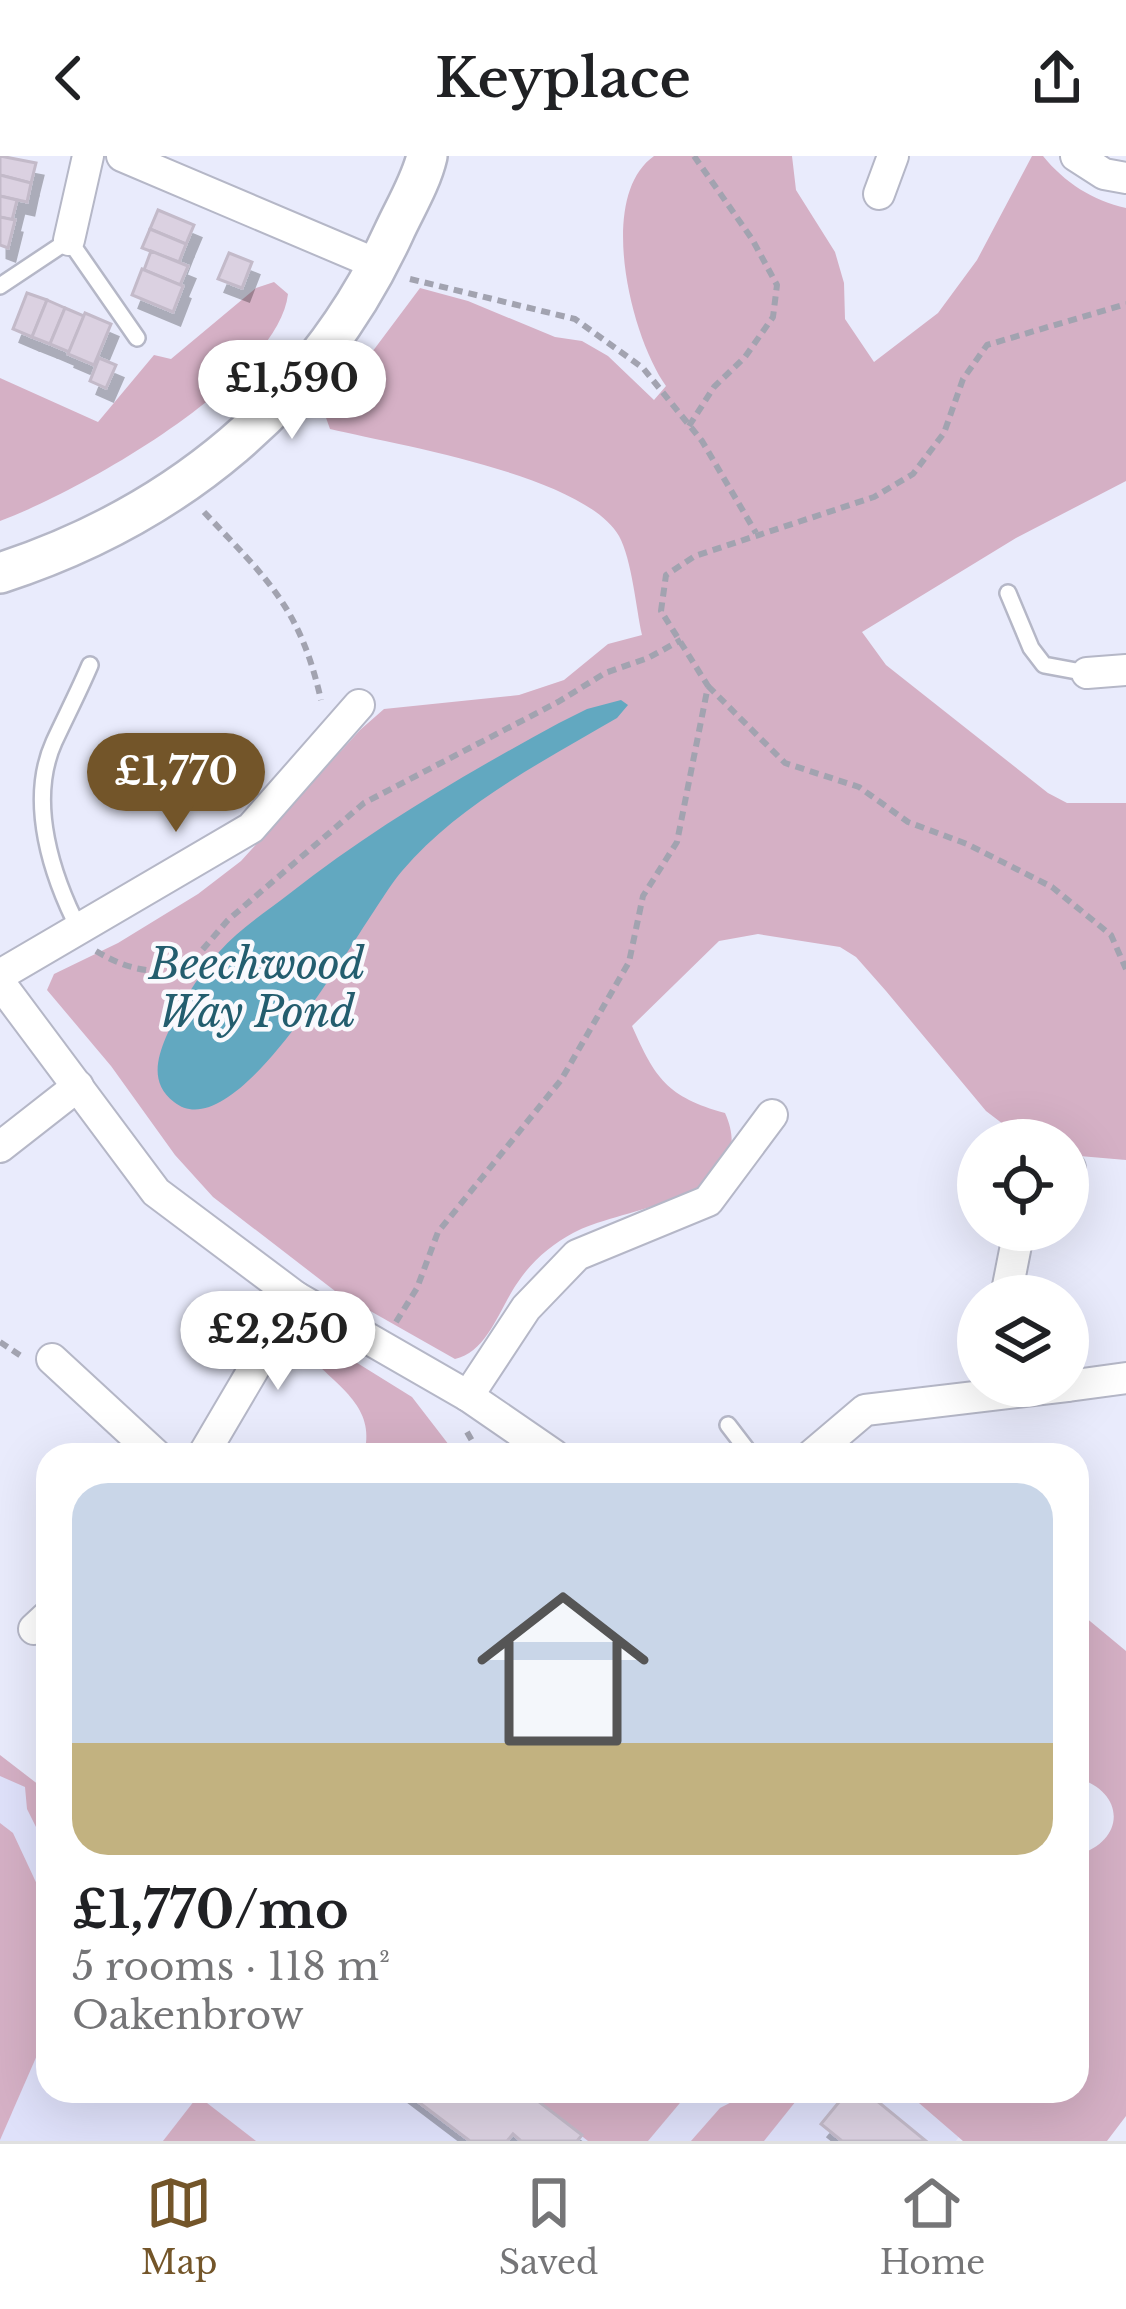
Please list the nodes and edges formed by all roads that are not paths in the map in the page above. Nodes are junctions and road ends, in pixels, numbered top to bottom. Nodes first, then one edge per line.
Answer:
1 (88, 156) edge
2 (122, 156) edge
3 (427, 156) edge
4 (893, 156) edge
5 (1076, 156) edge
6 (1126, 178) edge
7 (879, 194) dead end
8 (69, 240) junction
9 (379, 265) junction
10 (0, 286) edge
11 (137, 338) dead end
12 (0, 573) edge
13 (1008, 593) dead end
14 (90, 665) dead end
15 (1126, 670) edge
16 (1087, 673) joint
17 (359, 705) dead end
18 (76, 934) junction
19 (0, 979) edge
20 (78, 1086) junction
21 (772, 1115) dead end
22 (0, 1147) edge
23 (296, 1297) junction
24 (52, 1359) dead end
25 (1126, 1378) edge
26 (1089, 1383) edge
27 (468, 1396) junction
28 (957, 1397) edge
29 (728, 1425) dead end
30 (143, 1443) edge
31 (210, 1443) edge
32 (537, 1443) edge
33 (742, 1443) edge
34 (826, 1443) edge

1 - 8 street
2 - 9 street
3 - 9 street
4 - 7 street
5 - 6 street
8 - 10 lane
8 - 11 lane
9 - 12 street
13 - 16 lane
14 - 18 lane
15 - 16 street
17 - 18 street
18 - 19 street
19 - 20 street
20 - 22 street
20 - 23 street
21 - 27 street
23 - 27 street
23 - 31 street
24 - 30 street
25 - 26 street
27 - 32 street
28 - 34 street
29 - 33 lane

